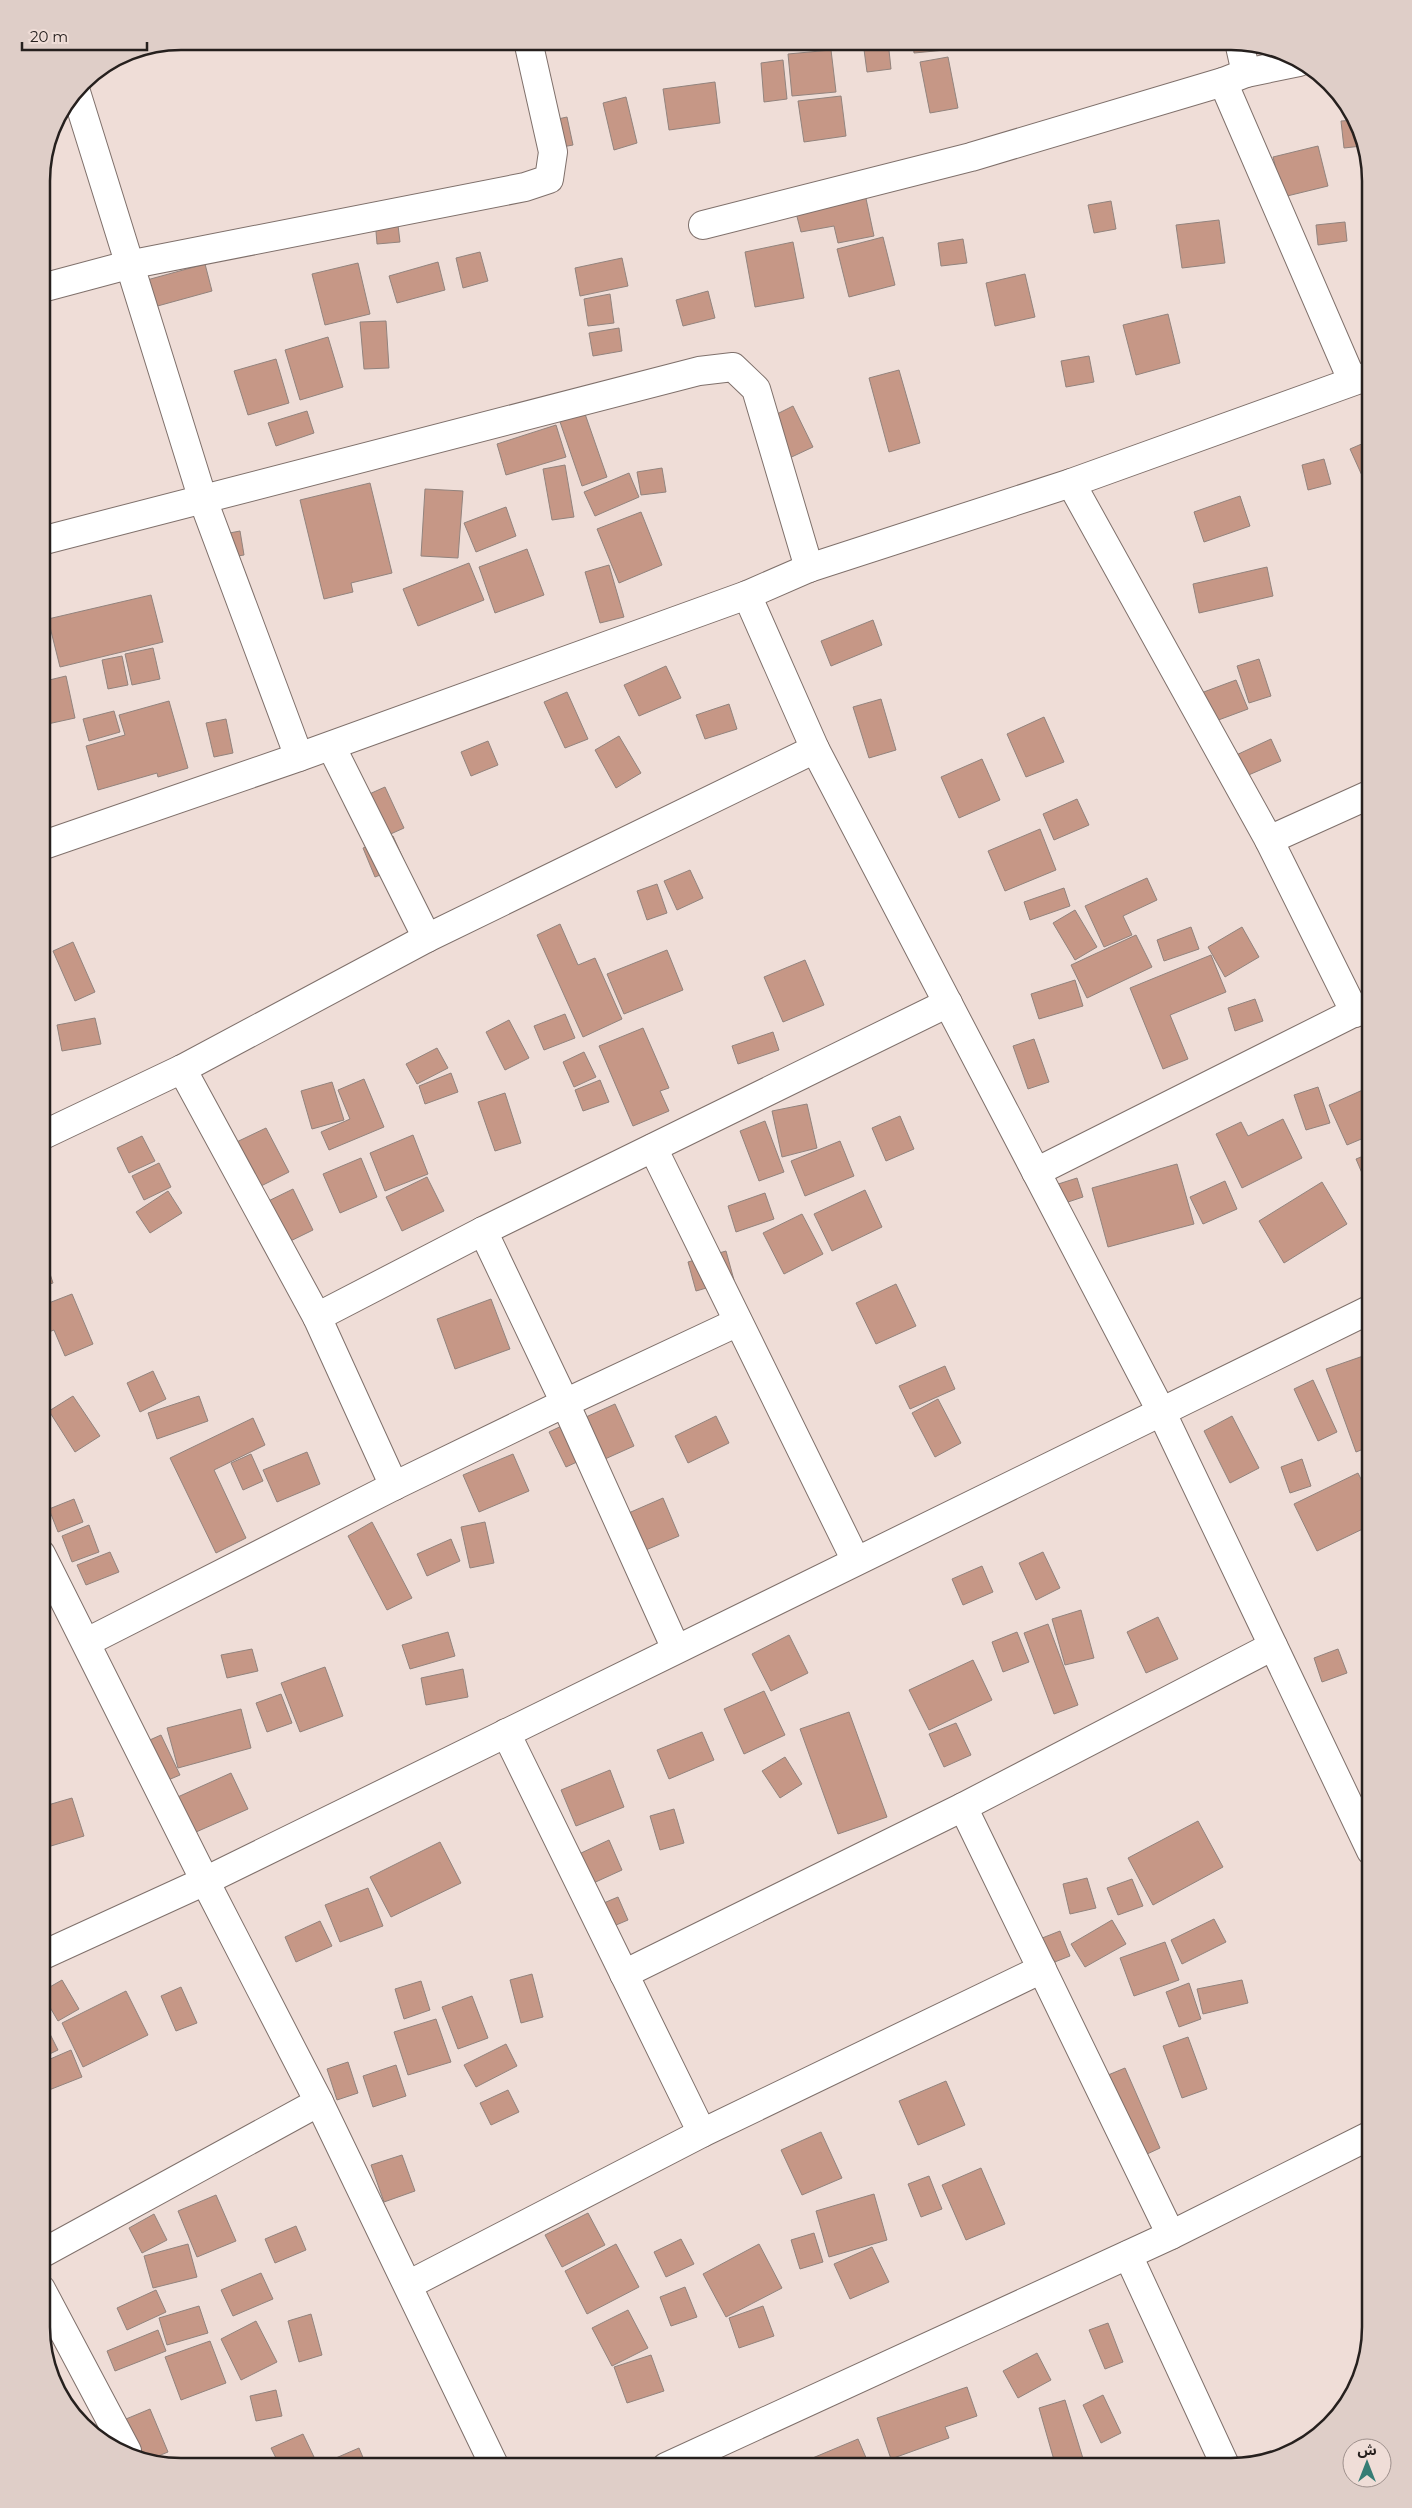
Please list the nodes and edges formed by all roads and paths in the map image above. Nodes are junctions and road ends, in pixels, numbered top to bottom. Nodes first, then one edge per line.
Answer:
1 (530, 50) edge
2 (1238, 50) edge
3 (1290, 64) edge
4 (1235, 78) junction
5 (78, 100) edge
6 (703, 225) dead end
7 (128, 265) junction
8 (50, 286) edge
9 (1361, 378) edge
10 (1071, 483) junction
11 (203, 500) junction
12 (50, 539) edge
13 (809, 568) junction
14 (747, 594) junction
15 (331, 746) junction
16 (815, 749) junction
17 (299, 757) junction
18 (1362, 798) edge
19 (1269, 840) junction
20 (50, 843) edge
21 (428, 938) junction
22 (948, 1003) junction
23 (1362, 1007) edge
24 (1362, 1009) edge
25 (182, 1069) junction
26 (50, 1132) edge
27 (653, 1148) junction
28 (1036, 1172) junction
29 (483, 1231) junction
30 (1362, 1313) edge
31 (317, 1317) junction
32 (738, 1322) junction
33 (565, 1402) junction
34 (1161, 1411) junction
35 (394, 1486) junction
36 (856, 1561) junction
37 (50, 1571) edge
38 (87, 1642) junction
39 (1273, 1646) junction
40 (676, 1649) junction
41 (506, 1733) junction
42 (962, 1807) junction
43 (1362, 1823) edge
44 (205, 1881) junction
45 (50, 1952) edge
46 (1042, 1969) junction
47 (624, 1974) junction
48 (319, 2102) junction
49 (702, 2133) junction
50 (1362, 2140) edge
51 (1171, 2235) junction
52 (50, 2249) edge
53 (1128, 2255) junction
54 (408, 2285) junction
55 (50, 2310) edge
56 (99, 2422) edge
57 (117, 2441) edge
58 (491, 2458) edge
59 (686, 2458) edge
60 (1222, 2458) edge

1 - 7 street
2 - 4 street
3 - 4 street
4 - 6 street
4 - 9 street
5 - 7 street
7 - 8 street
7 - 11 street
9 - 10 street
10 - 13 street
10 - 19 street
11 - 12 street
11 - 13 street
11 - 17 street
13 - 14 street
14 - 15 street
14 - 16 street
15 - 17 street
15 - 21 street
16 - 21 street
16 - 22 street
17 - 20 street
18 - 19 street
19 - 23 street
21 - 25 street
22 - 27 street
22 - 28 street
24 - 28 street
25 - 26 street
25 - 31 street
27 - 29 street
27 - 32 street
28 - 34 street
29 - 31 street
29 - 33 street
30 - 34 street
31 - 35 street
32 - 33 street
32 - 36 street
33 - 35 street
33 - 40 street
34 - 36 street
34 - 39 street
35 - 38 street
36 - 40 street
37 - 38 street
38 - 44 street
39 - 42 street
39 - 43 street
40 - 41 street
41 - 44 street
41 - 47 street
42 - 46 street
42 - 47 street
44 - 45 street
44 - 48 street
46 - 49 street
46 - 51 street
47 - 49 street
48 - 52 street
48 - 54 street
49 - 54 street
50 - 51 street
51 - 53 street
53 - 59 street
53 - 60 street
54 - 58 street
55 - 56 street
56 - 57 street

